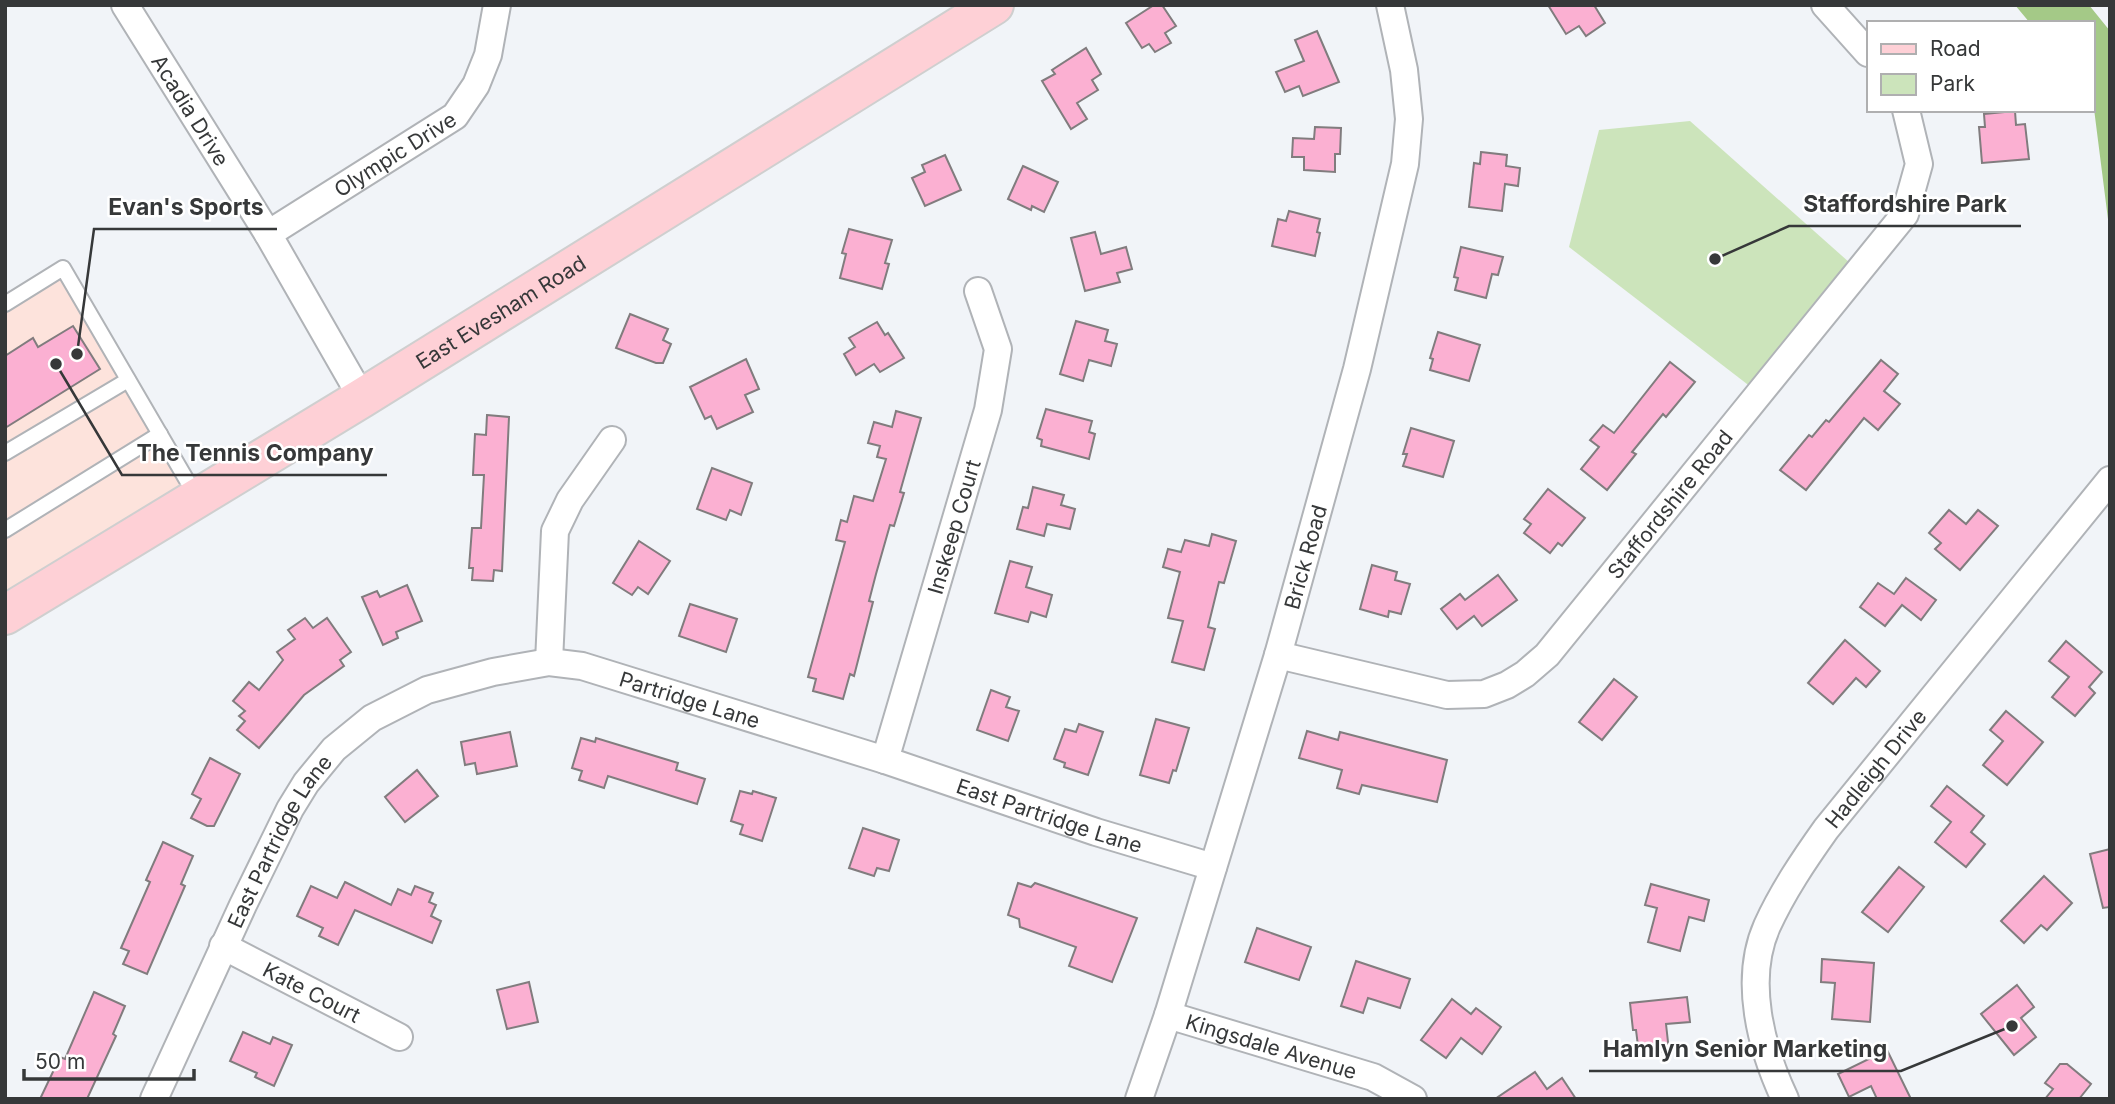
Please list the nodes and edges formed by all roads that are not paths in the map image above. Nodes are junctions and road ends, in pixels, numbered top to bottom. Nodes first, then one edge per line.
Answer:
1 (125, 5) edge
2 (497, 5) edge
3 (994, 5) edge
4 (1825, 5) edge
5 (1396, 8) edge
6 (1867, 52) edge
7 (1906, 112) edge
8 (268, 234) junction
9 (978, 291) dead end
10 (5, 304) edge
11 (128, 380) junction
12 (362, 398) junction
13 (160, 433) junction
14 (612, 440) dead end
15 (5, 453) edge
16 (2110, 480) edge
17 (197, 498) junction
18 (5, 530) edge
19 (5, 615) edge
20 (1278, 655) junction
21 (549, 662) junction
22 (493, 672) joint
23 (885, 760) junction
24 (1213, 867) junction
25 (223, 946) junction
26 (1168, 1015) junction
27 (399, 1037) dead end
28 (154, 1099) edge
29 (1139, 1099) edge
30 (1413, 1099) edge
31 (1785, 1099) edge

1 - 8 street, Acadia Drive
2 - 8 street, Olympic Drive
3 - 12 main road, East Evesham Road
4 - 6 street
5 - 20 street, Brick Road
7 - 20 street, Staffordshire Road
8 - 12 street, Acadia Drive
9 - 23 street, Inskeep Court
10 - 11 lane
11 - 13 lane
11 - 15 lane
12 - 17 main road, East Evesham Road
13 - 17 lane
13 - 18 lane
14 - 21 street
16 - 31 street, Hadleigh Drive
17 - 19 main road, East Evesham Road
20 - 24 street, Brick Road
21 - 22 street, Partridge Lane
21 - 23 street, Partridge Lane
22 - 25 street, East Partridge Lane
23 - 24 street, East Partridge Lane
24 - 26 street, Brick Road
25 - 27 street, Kate Court
25 - 28 street, East Partridge Lane
26 - 29 street, Brick Road
26 - 30 street, Kingsdale Avenue

